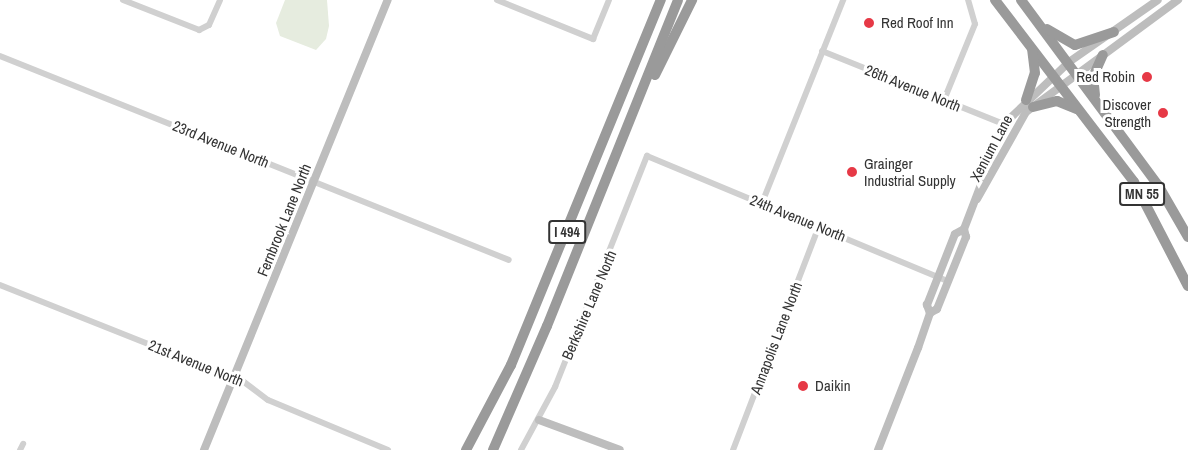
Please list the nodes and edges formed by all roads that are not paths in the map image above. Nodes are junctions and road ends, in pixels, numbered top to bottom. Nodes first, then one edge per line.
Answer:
1 (123, 0) edge
2 (220, 0) edge
3 (388, 0) edge
4 (497, 0) edge
5 (609, 0) edge
6 (678, 0) edge
7 (692, 0) edge
8 (843, 0) edge
9 (995, 0) edge
10 (1021, 0) edge
11 (1158, 0) edge
12 (1178, 0) edge
13 (969, 1) edge
14 (142, 3) edge
15 (660, 3) edge
16 (1037, 21) junction
17 (1114, 32) junction
18 (1031, 47) junction
19 (822, 51) junction
20 (1102, 55) junction
21 (0, 56) edge
22 (1069, 62) junction
23 (1077, 74) junction
24 (1052, 76) junction
25 (1060, 86) junction
26 (944, 100) junction
27 (1097, 101) junction
28 (1029, 103) junction
29 (1080, 111) junction
30 (630, 124) junction
31 (1004, 124) junction
32 (647, 156) joint
33 (314, 180) junction
34 (975, 201) junction
35 (762, 203) junction
36 (819, 226) junction
37 (964, 229) junction
38 (1188, 237) edge
39 (509, 260) dead end
40 (938, 276) junction
41 (948, 281) junction
42 (0, 285) edge
43 (1188, 286) edge
44 (930, 313) junction
45 (234, 378) junction
46 (539, 420) junction
47 (204, 450) edge
48 (388, 450) edge
49 (466, 450) edge
50 (493, 450) edge
51 (521, 450) edge
52 (620, 450) edge
53 (733, 450) edge
54 (878, 450) edge

1 - 14 street
2 - 14 street
3 - 33 main road, Fernbrook Lane North
4 - 5 street
6 - 30 highway, I 494
7 - 30 highway
8 - 19 street
9 - 18 highway, MN 55
10 - 16 highway, MN 55
11 - 17 main road, Xenium Lane
12 - 20 main road, Xenium Lane
13 - 26 street
15 - 49 highway, I 494
16 - 17 highway
16 - 22 highway, MN 55
17 - 22 main road, Xenium Lane
18 - 24 highway, MN 55
18 - 28 highway
19 - 26 street, 26th Avenue North
19 - 35 street
20 - 23 main road, Xenium Lane
20 - 27 highway
21 - 33 street, 23rd Avenue North
22 - 23 highway, MN 55
22 - 24 main road, Xenium Lane
23 - 25 main road, Xenium Lane
23 - 27 highway, MN 55
24 - 25 highway, MN 55
24 - 28 main road, Xenium Lane
25 - 28 main road, Xenium Lane
25 - 29 highway, MN 55
26 - 31 street, 26th Avenue North
27 - 38 highway, MN 55
28 - 29 highway
28 - 31 main road, Xenium Lane
28 - 34 main road, Xenium Lane
29 - 43 highway, MN 55
30 - 50 highway, I 494
31 - 34 main road, Xenium Lane
32 - 35 street, 24th Avenue North
32 - 46 street, Berkshire Lane North
33 - 39 street, 23rd Avenue North
33 - 45 main road, Fernbrook Lane North
34 - 37 main road, Xenium Lane
35 - 36 street, 24th Avenue North
36 - 40 street, 24th Avenue North
36 - 53 street, Annapolis Lane North
37 - 40 main road, Xenium Lane
37 - 41 main road, Xenium Lane
40 - 41 street, 24th Avenue North
40 - 44 main road, Xenium Lane
41 - 44 main road, Xenium Lane
42 - 45 street, 21st Avenue North
44 - 54 main road, Xenium Lane
45 - 47 main road, Fernbrook Lane North
45 - 48 street, 21st Avenue North
46 - 51 street, Berkshire Lane North
46 - 52 main road

